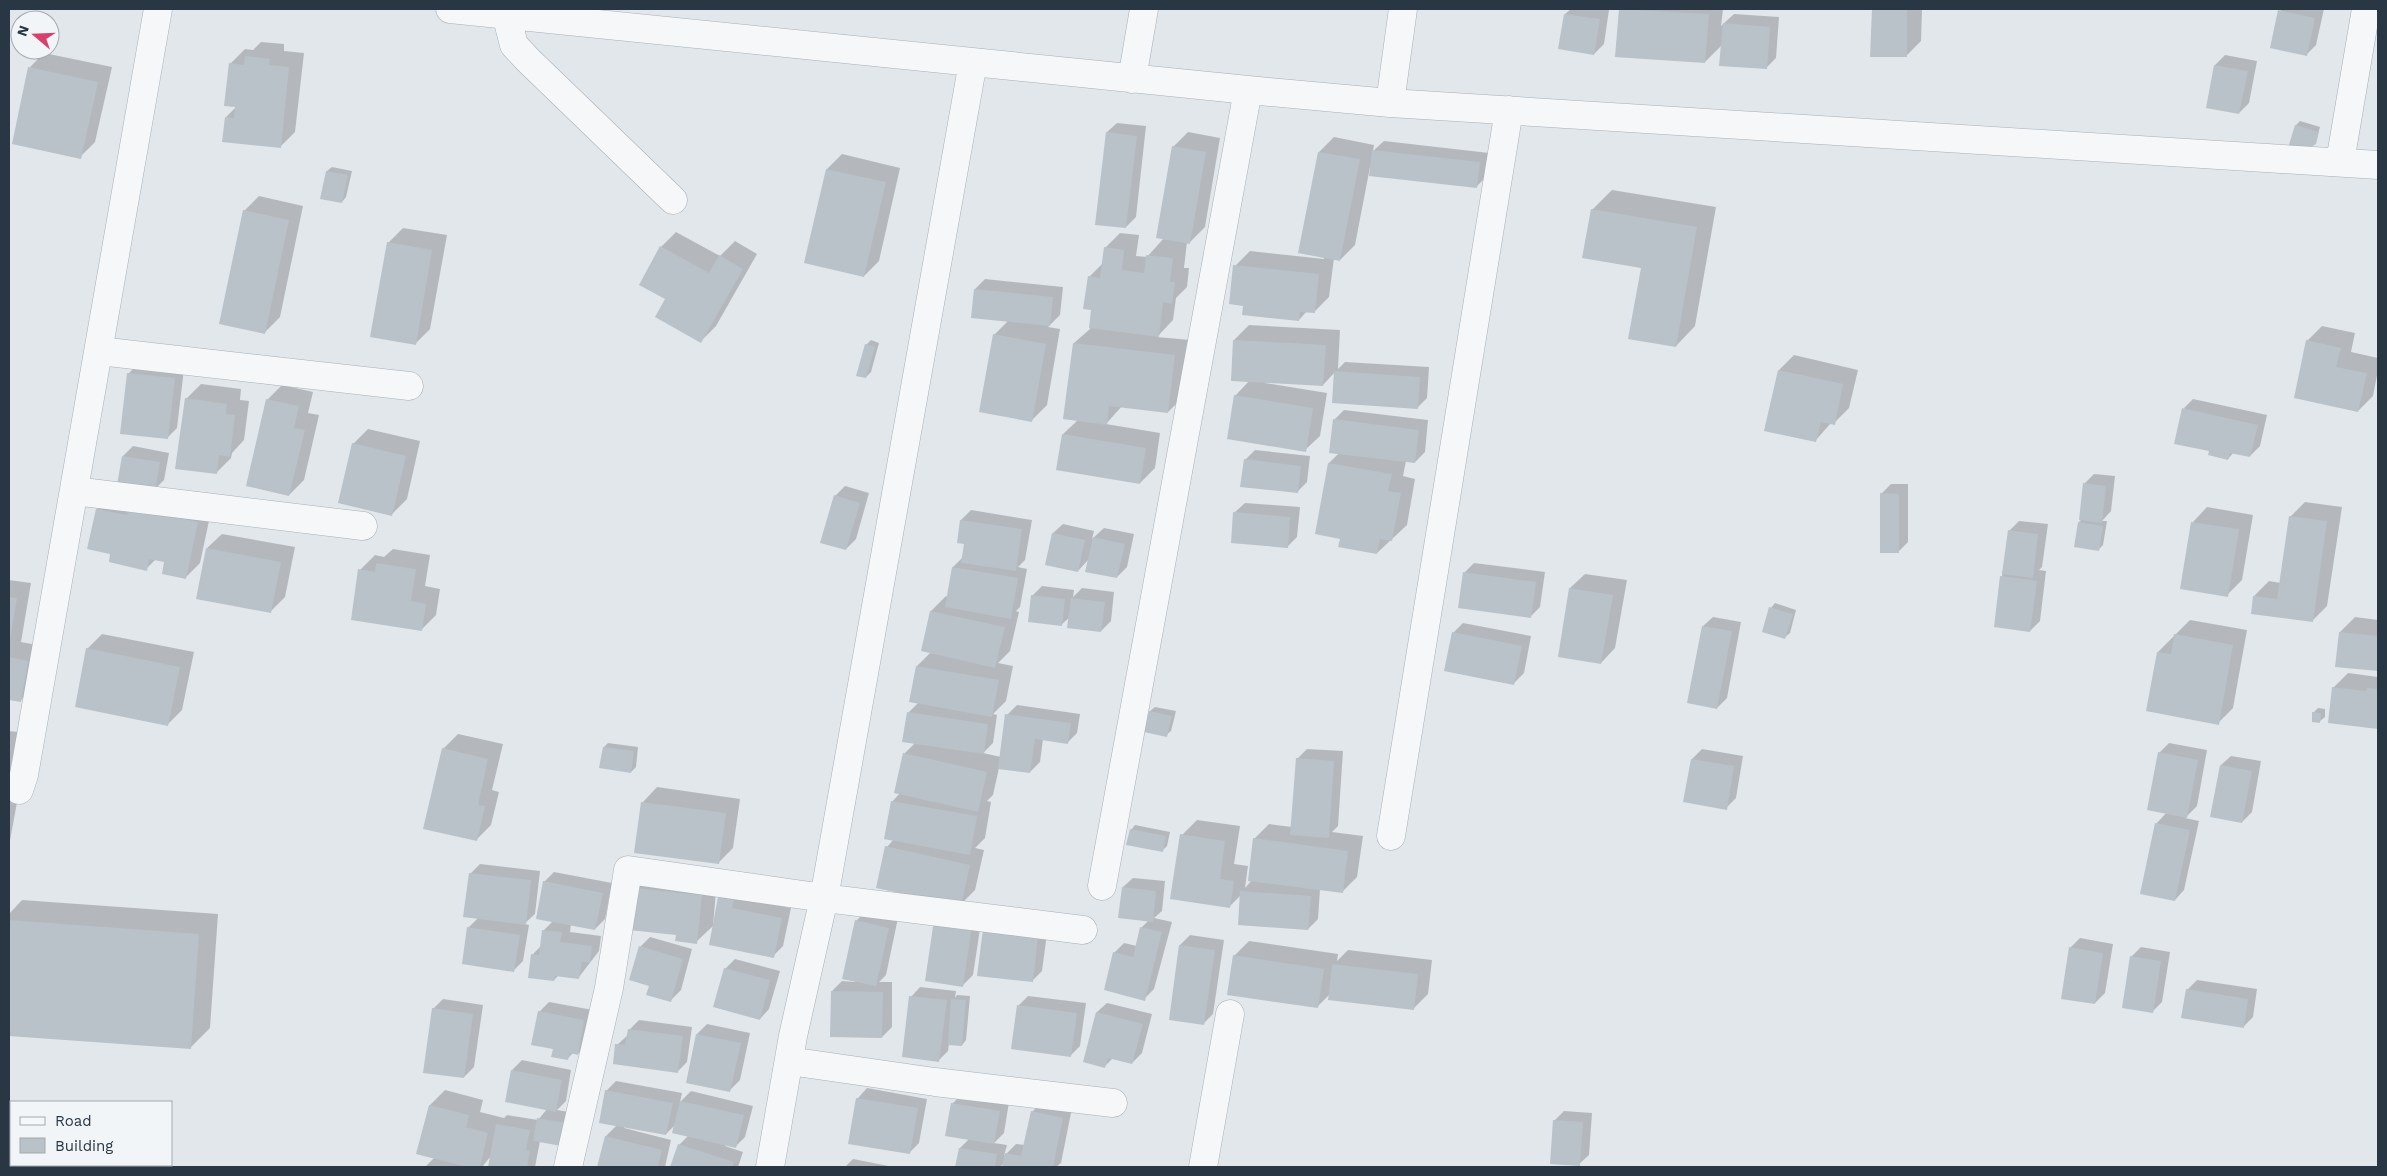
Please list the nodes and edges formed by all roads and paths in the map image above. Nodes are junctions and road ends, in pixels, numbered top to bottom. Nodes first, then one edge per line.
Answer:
1 (158, 9) edge
2 (450, 9) edge
3 (1144, 9) edge
4 (1403, 9) edge
5 (2366, 9) edge
6 (506, 14) junction
7 (973, 62) junction
8 (1132, 78) junction
9 (1248, 90) junction
10 (1390, 103) junction
11 (1509, 110) junction
12 (2340, 162) junction
13 (2378, 165) edge
14 (673, 200) dead end
15 (99, 351) junction
16 (409, 386) dead end
17 (74, 491) junction
18 (363, 526) dead end
19 (19, 790) dead end
20 (1391, 836) dead end
21 (1102, 886) dead end
22 (824, 898) junction
23 (1083, 930) dead end
24 (1230, 1014) dead end
25 (789, 1061) junction
26 (1113, 1103) dead end
27 (568, 1167) edge
28 (770, 1167) edge
29 (1203, 1167) edge

1 - 15 street
2 - 6 street
3 - 8 street
4 - 10 street
5 - 12 street
6 - 7 street
6 - 14 street
7 - 8 street
7 - 22 street
8 - 9 street
9 - 10 street
9 - 21 street
10 - 11 street
11 - 12 street
11 - 20 street
12 - 13 street
15 - 16 street
15 - 17 street
17 - 18 street
17 - 19 street
22 - 23 street
22 - 25 street
22 - 27 street
24 - 29 street
25 - 26 street
25 - 28 street

